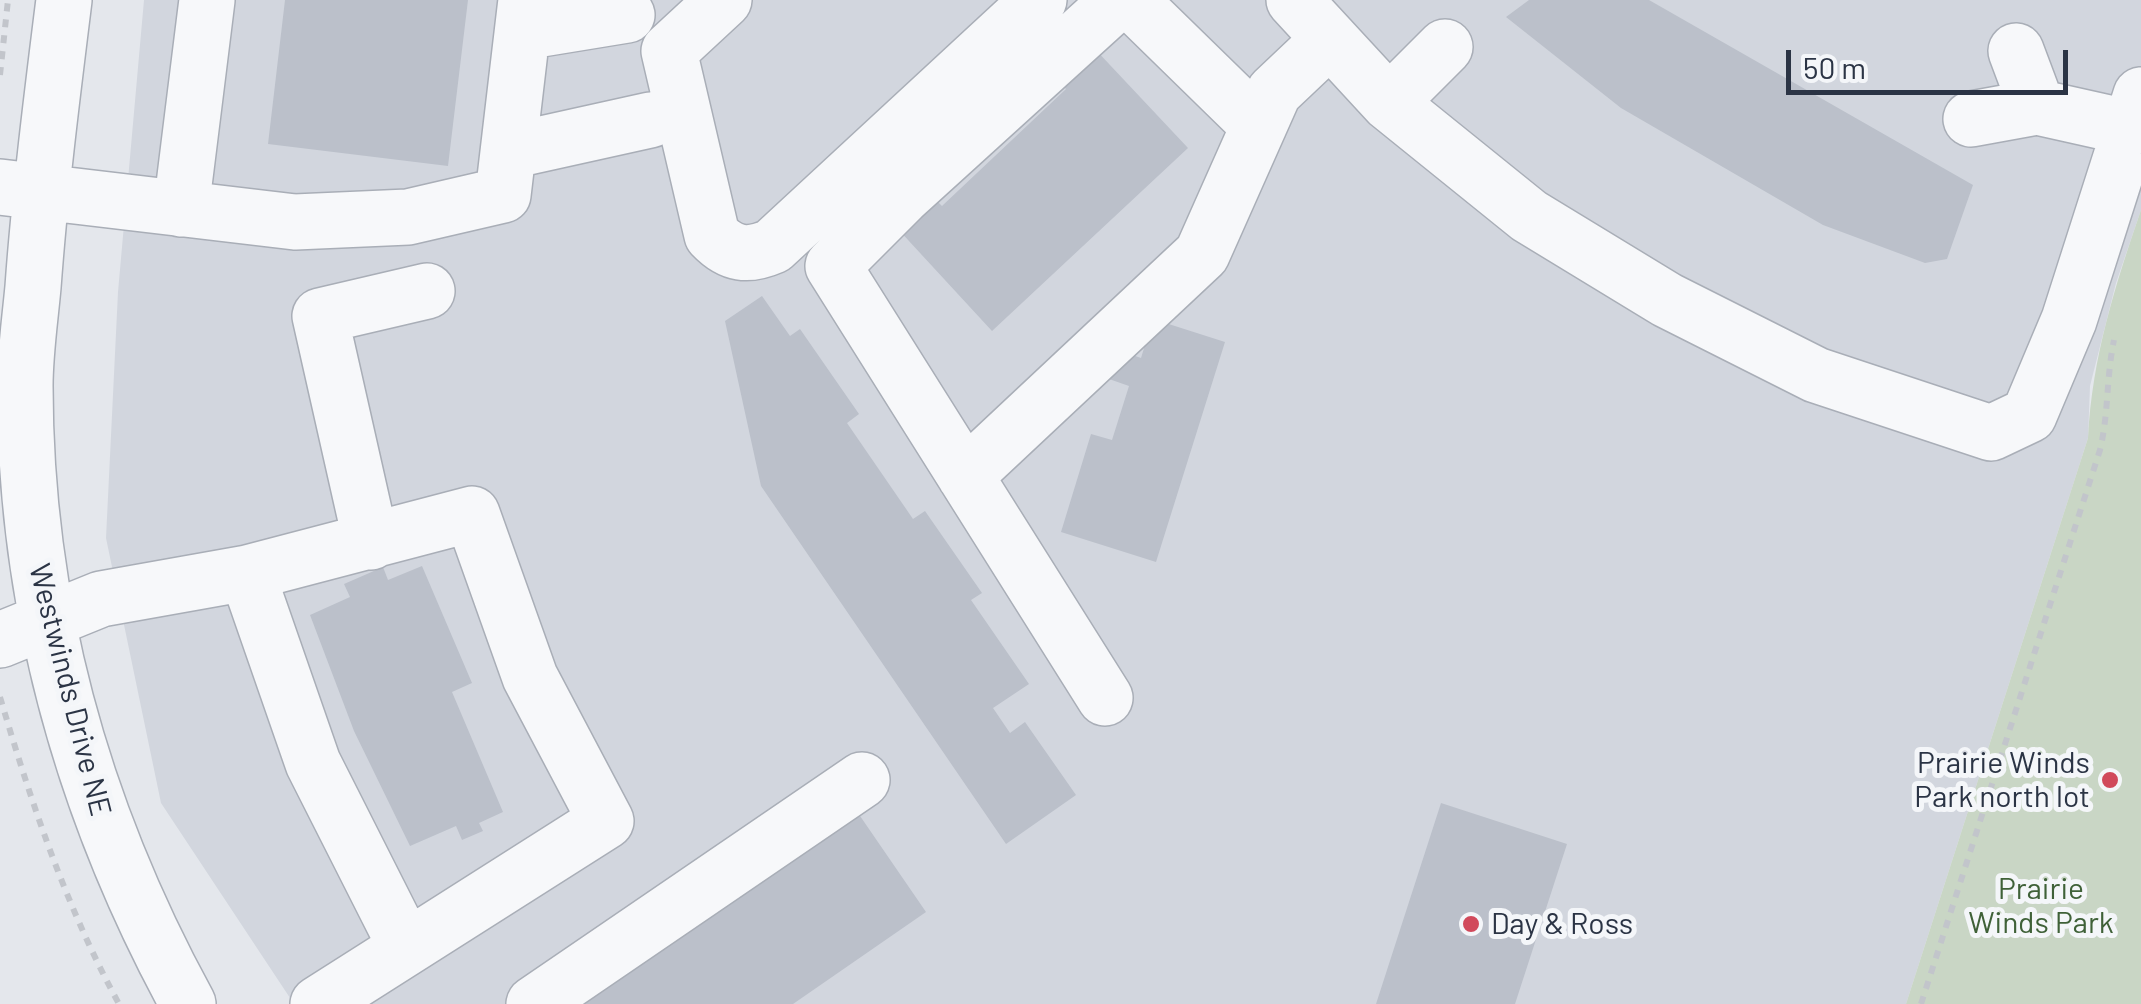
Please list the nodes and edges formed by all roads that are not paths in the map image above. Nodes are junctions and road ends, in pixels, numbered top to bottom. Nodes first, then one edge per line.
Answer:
1 (64, 0) edge
2 (207, 0) edge
3 (724, 0) edge
4 (1039, 0) edge
5 (1119, 0) edge
6 (1130, 0) edge
7 (524, 16) edge
8 (1312, 20) edge
9 (651, 22) edge
10 (1445, 47) dead end
11 (2016, 51) dead end
12 (1389, 103) junction
13 (2037, 107) junction
14 (2136, 111) edge
15 (1971, 119) dead end
16 (650, 120) dead end
17 (1259, 126) junction
18 (510, 151) junction
19 (20, 190) edge
20 (180, 209) junction
21 (427, 292) dead end
22 (965, 476) junction
23 (372, 542) junction
24 (18, 569) edge
25 (247, 573) junction
26 (23, 632) edge
27 (1106, 698) dead end
28 (862, 780) dead end
29 (406, 947) junction
30 (188, 1004) edge
31 (318, 1004) edge
32 (534, 1004) edge

1 - 19 street, Westwinds Drive NE
2 - 20 street
3 - 9 street
4 - 9 street
5 - 22 street
6 - 17 street
7 - 9 street
7 - 18 street
8 - 12 street
8 - 17 street
10 - 12 street
11 - 13 street
12 - 14 street
13 - 14 street
13 - 15 street
16 - 18 street
17 - 22 street
18 - 20 street
19 - 20 street
19 - 24 street, Westwinds Drive NE
21 - 23 street
22 - 27 street
23 - 25 street
23 - 29 street
24 - 26 street, Westwinds Drive NE
25 - 26 street
25 - 29 street
26 - 30 street, Westwinds Drive NE
28 - 32 street
29 - 31 street

